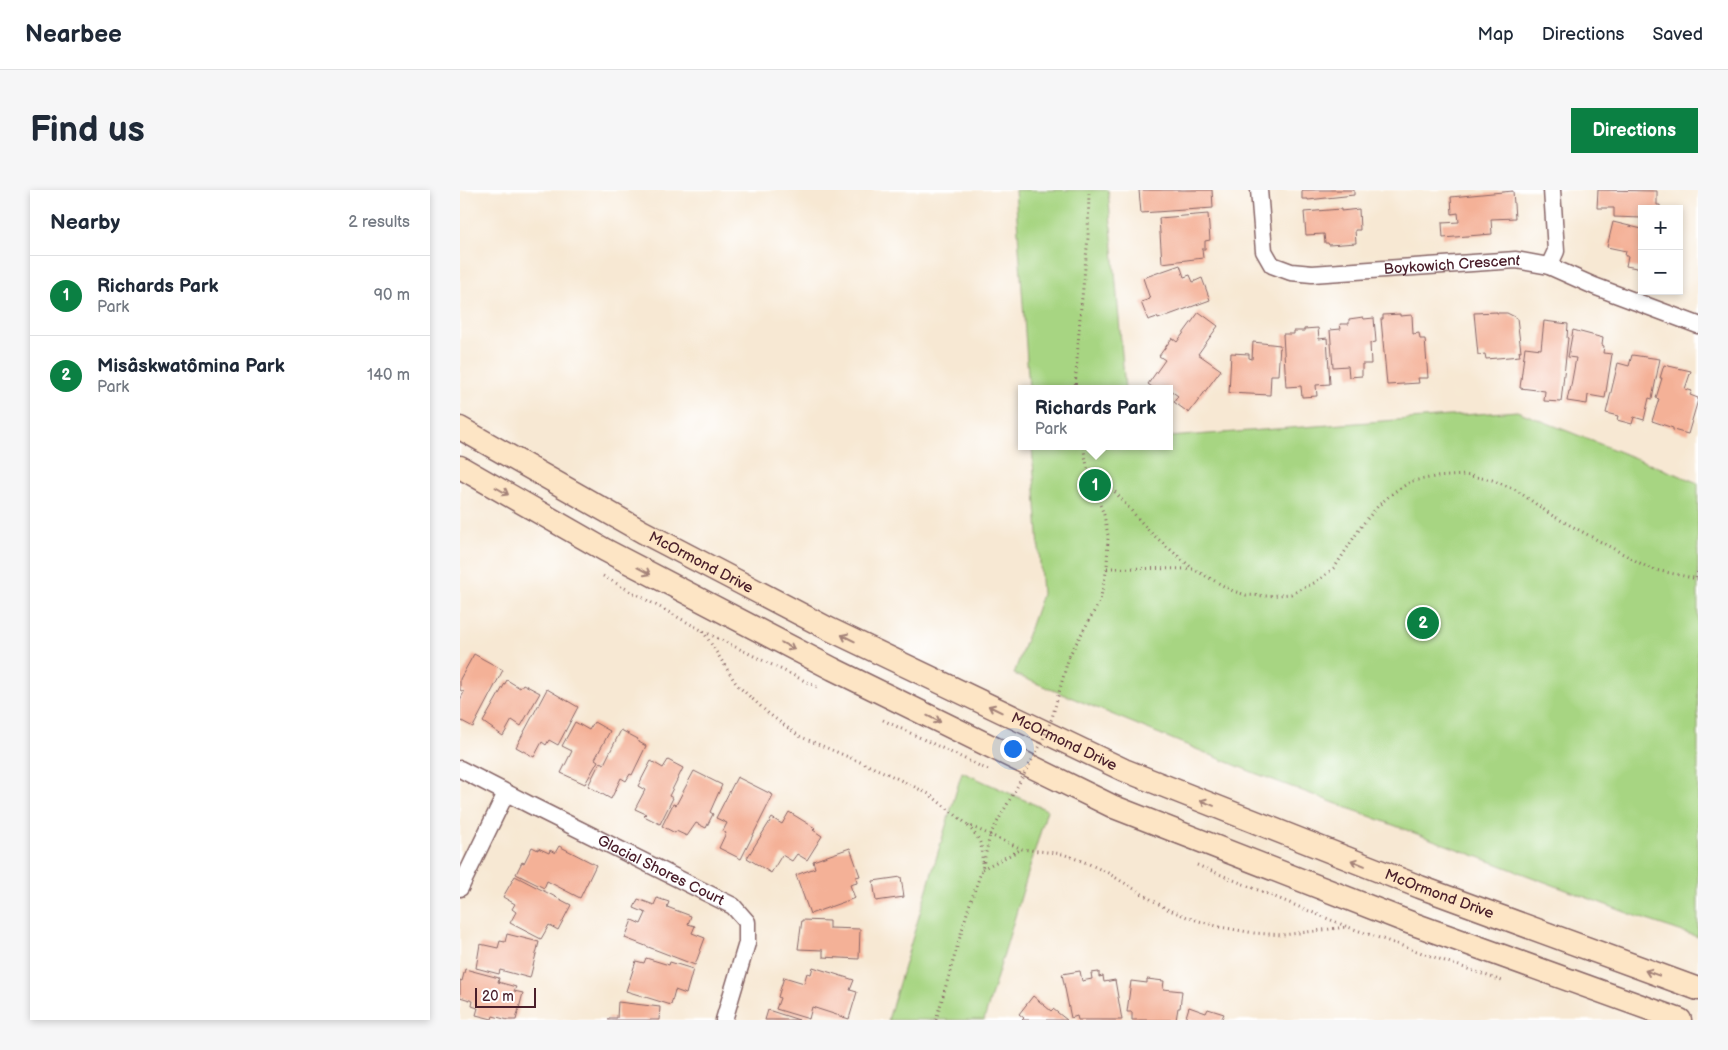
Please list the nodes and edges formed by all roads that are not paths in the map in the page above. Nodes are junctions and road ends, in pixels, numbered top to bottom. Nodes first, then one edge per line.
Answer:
1 (1259, 190) edge
2 (1552, 190) edge
3 (1549, 266) junction
4 (1698, 325) edge
5 (460, 428) edge
6 (460, 467) edge
7 (460, 769) edge
8 (506, 793) junction
9 (460, 888) edge
10 (1698, 989) edge
11 (724, 1020) edge
12 (1680, 1020) edge

1 - 3 street, Boykowich Crescent
2 - 3 street
3 - 4 street, Boykowich Crescent
10 -> 5 main road, McOrmond Drive
6 -> 12 main road
7 - 8 street, Glacial Shores Court
8 - 9 street
8 - 11 street, Glacial Shores Court

